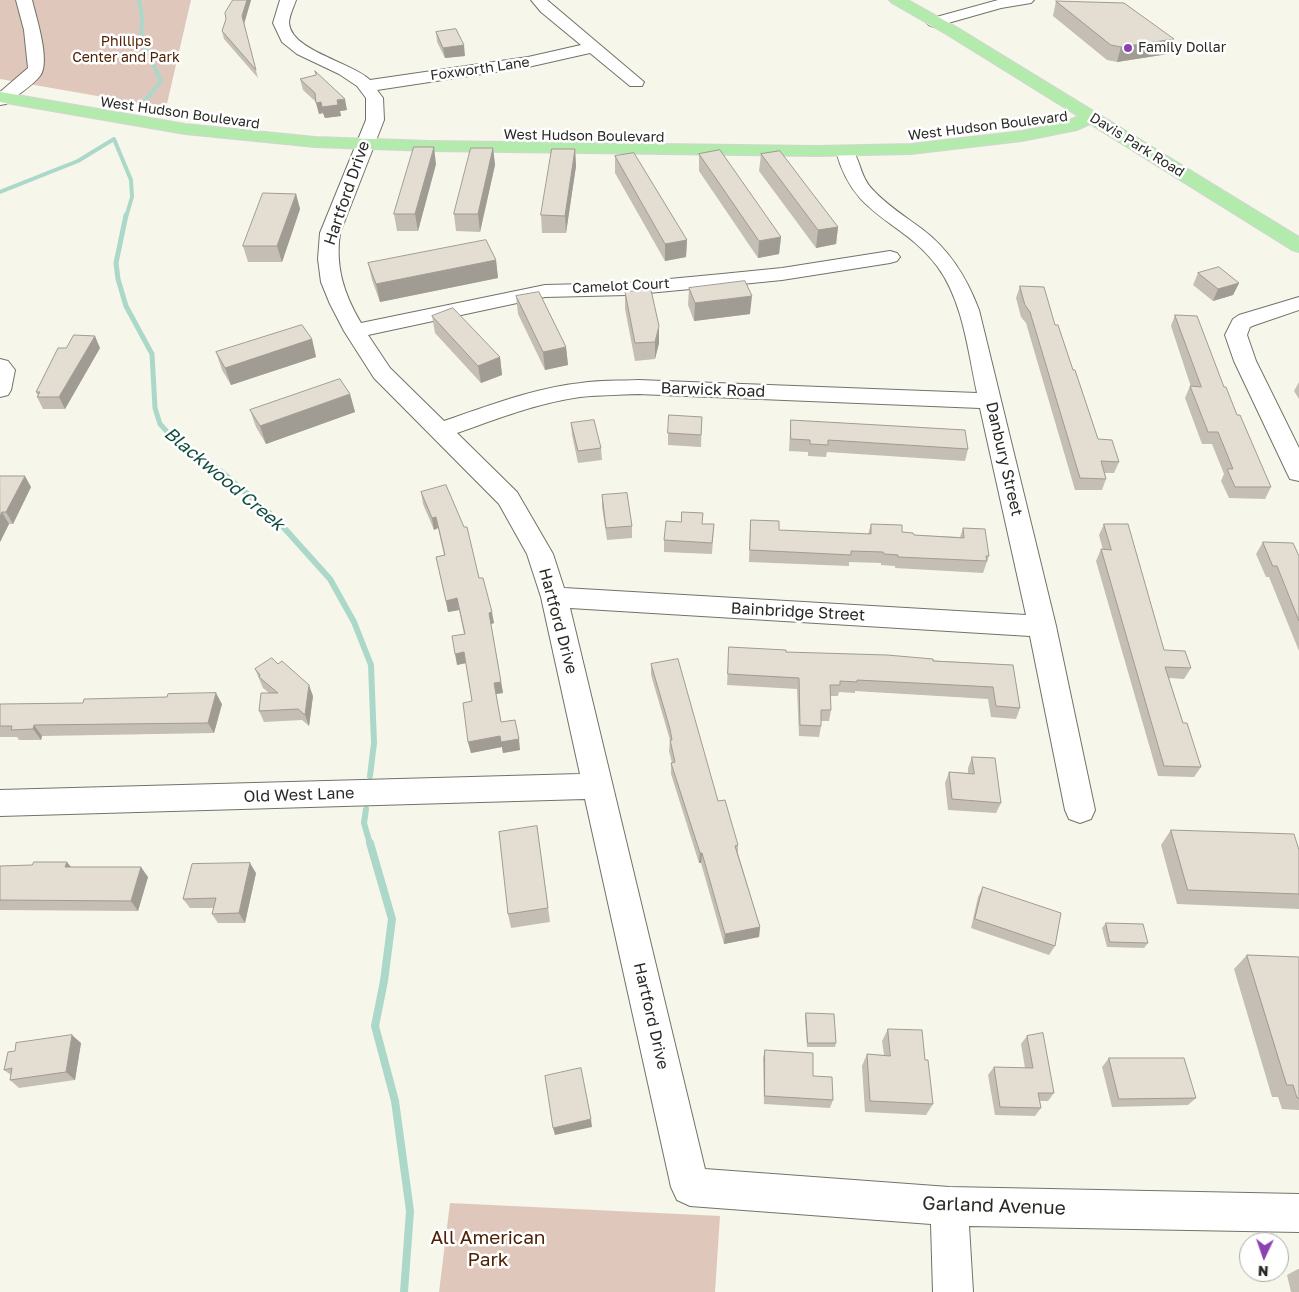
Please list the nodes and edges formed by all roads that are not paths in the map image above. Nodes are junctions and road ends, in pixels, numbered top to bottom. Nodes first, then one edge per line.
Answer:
1 (24, 0) edge
2 (288, 0) edge
3 (539, 0) edge
4 (897, 0) edge
5 (1026, 0) edge
6 (999, 2) edge
7 (934, 22) junction
8 (592, 47) junction
9 (636, 82) dead end
10 (367, 86) junction
11 (4, 93) edge
12 (1091, 117) junction
13 (367, 138) junction
14 (845, 151) junction
15 (1299, 246) edge
16 (890, 257) dead end
17 (1299, 303) edge
18 (355, 332) junction
19 (0, 366) edge
20 (0, 390) edge
21 (990, 401) junction
22 (442, 430) junction
23 (1299, 473) edge
24 (554, 598) junction
25 (1042, 626) junction
26 (598, 786) junction
27 (0, 803) edge
28 (1080, 810) dead end
29 (690, 1187) joint
30 (949, 1206) junction
31 (1299, 1213) edge
32 (953, 1292) edge

1 - 11 street
2 - 10 street
3 - 8 street
4 - 7 main road, Davis Park Road
5 - 6 street
6 - 7 street
7 - 12 main road, Davis Park Road
8 - 9 street
8 - 10 street, Foxworth Lane
10 - 13 street, Hartford Drive
11 - 13 main road, West Hudson Boulevard
12 - 13 main road, West Hudson Boulevard
12 - 14 main road, West Hudson Boulevard
12 - 15 main road, Davis Park Road
13 - 14 main road, West Hudson Boulevard
13 - 18 street, Hartford Drive
14 - 21 street, Danbury Street
16 - 18 street, Camelot Court
17 - 23 street
18 - 22 street, Hartford Drive
19 - 20 street
21 - 22 street, Barwick Road
21 - 25 street, Danbury Street
22 - 24 street, Hartford Drive
24 - 25 street, Bainbridge Street
24 - 26 street, Hartford Drive
25 - 28 street, Danbury Street
26 - 27 street, Old West Lane
26 - 29 street, Hartford Drive
29 - 30 street, Garland Avenue
30 - 31 street, Garland Avenue
30 - 32 street

